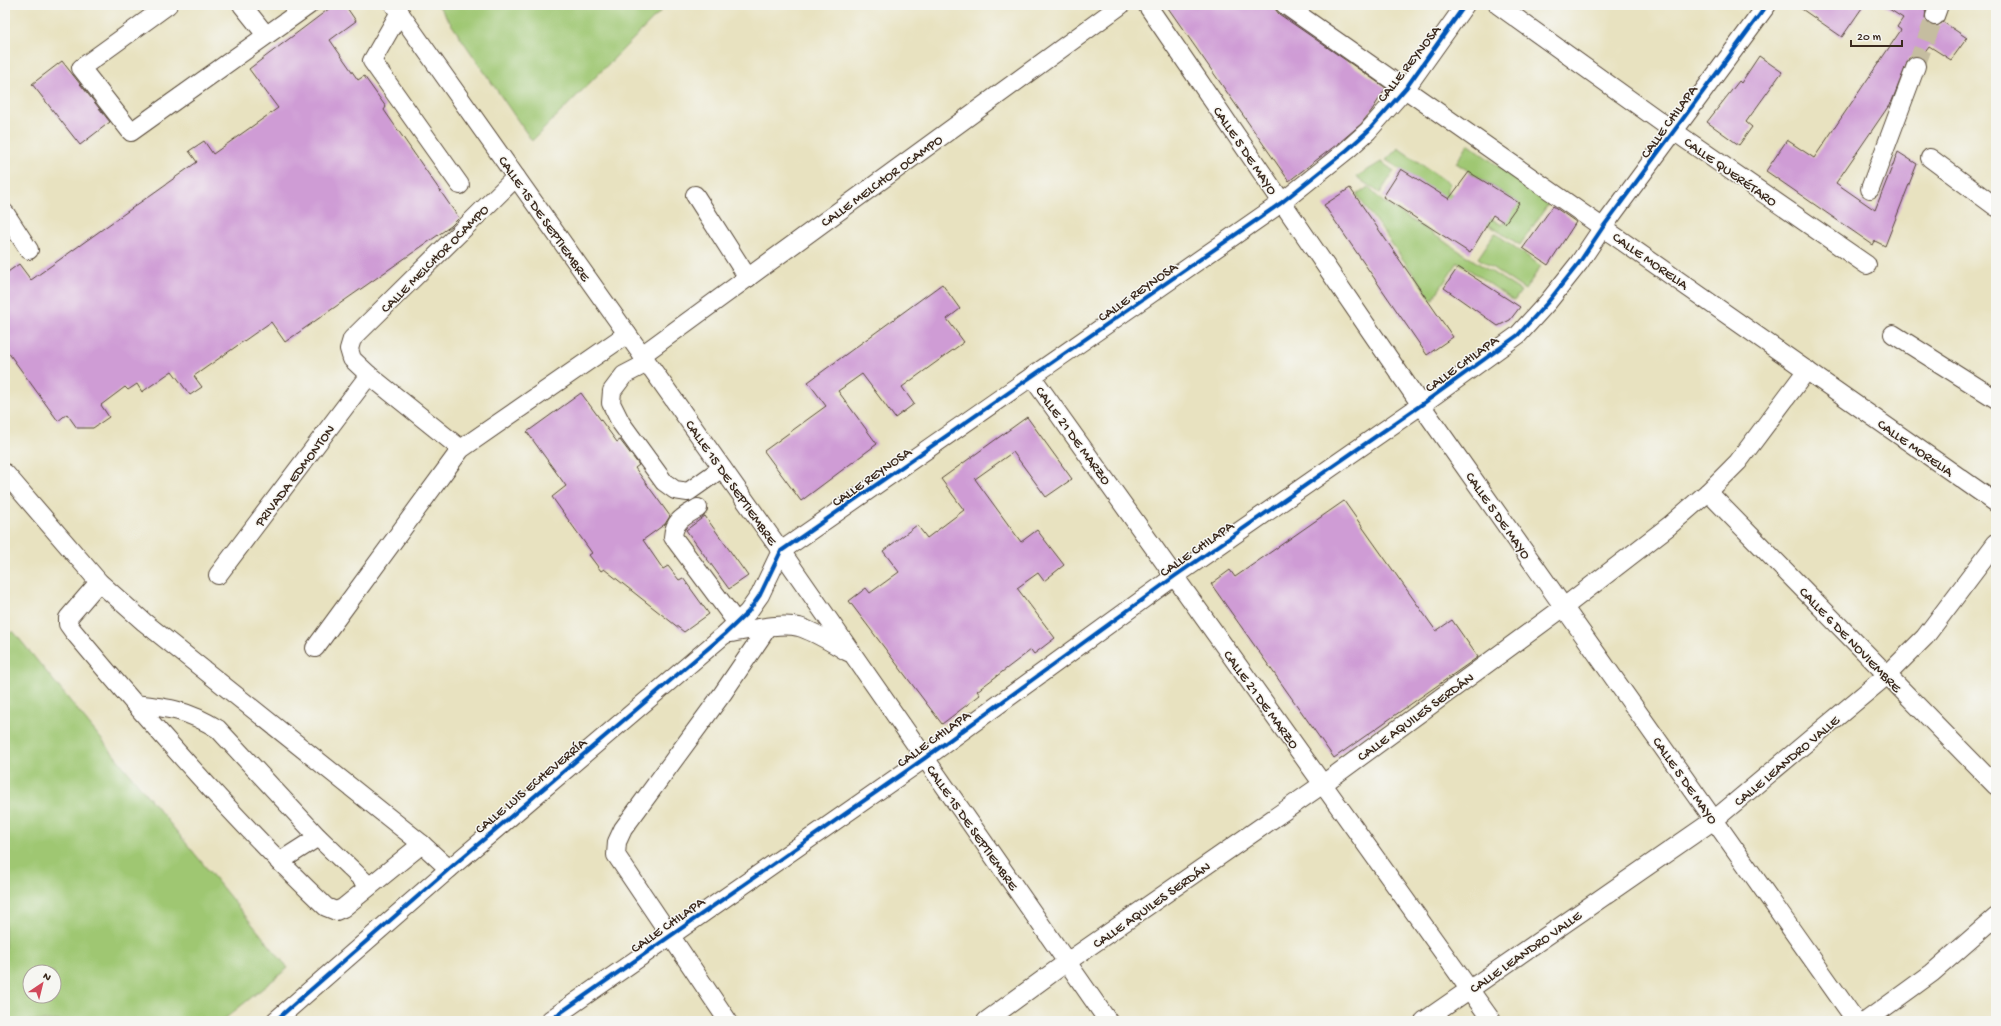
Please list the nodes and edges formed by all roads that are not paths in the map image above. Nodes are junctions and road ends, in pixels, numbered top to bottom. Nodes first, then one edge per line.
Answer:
1 (168, 5) edge
2 (242, 5) edge
3 (309, 5) edge
4 (1121, 5) edge
5 (1148, 5) edge
6 (1285, 5) edge
7 (1465, 5) edge
8 (1498, 5) edge
9 (1767, 5) edge
10 (397, 9) edge
11 (266, 35) junction
12 (1916, 66) tunnel mouth
13 (1406, 88) junction
14 (1675, 132) junction
15 (1930, 158) dead end
16 (516, 177) junction
17 (460, 185) dead end
18 (1870, 189) dead end
19 (695, 195) dead end
20 (1281, 203) junction
21 (1996, 207) edge
22 (5, 213) edge
23 (1603, 227) junction
24 (29, 250) dead end
25 (1867, 265) dead end
26 (748, 278) junction
27 (627, 334) junction
28 (1893, 334) dead end
29 (645, 359) junction
30 (1808, 370) junction
31 (369, 375) junction
32 (1032, 377) junction
33 (1996, 400) edge
34 (1421, 405) junction
35 (461, 449) junction
36 (722, 468) junction
37 (5, 472) edge
38 (1708, 492) junction
39 (1996, 503) edge
40 (698, 508) dead end
41 (1996, 543) edge
42 (781, 551) junction
43 (218, 575) dead end
44 (1175, 576) junction
45 (99, 582) junction
46 (1564, 607) junction
47 (768, 627) junction
48 (731, 628) junction
49 (315, 648) dead end
50 (854, 656) junction
51 (1886, 676) junction
52 (135, 704) junction
53 (924, 758) junction
54 (1323, 784) junction
55 (1996, 786) edge
56 (1714, 820) junction
57 (318, 837) junction
58 (422, 844) junction
59 (279, 862) junction
60 (449, 869) junction
61 (369, 886) junction
62 (1996, 917) edge
63 (670, 935) junction
64 (1067, 962) junction
65 (1469, 989) junction
66 (550, 1020) edge
67 (275, 1021) edge
68 (728, 1021) edge
69 (986, 1021) edge
70 (1108, 1021) edge
71 (1424, 1021) edge
72 (1492, 1021) edge
73 (1856, 1021) edge
74 (1866, 1021) edge

1 - 11 street
2 - 11 street
3 - 11 street
4 - 26 street, CALLE MELCHOR OCAMPO
5 - 20 street, CALLE 5 DE MAYO
6 - 13 street, CALLE MORELIA
7 - 13 street, CALLE REYNOSA
8 - 14 street, CALLE QUERÉTARO
9 - 14 street, CALLE CHILAPA
10 - 16 street, CALLE 15 DE SEPTIEMBRE
10 - 17 street
12 - 18 street
13 - 20 street, CALLE REYNOSA
13 - 23 street, CALLE MORELIA
14 - 23 street, CALLE CHILAPA
14 - 25 street, CALLE QUERÉTARO
15 - 21 street
16 - 27 street, CALLE 15 DE SEPTIEMBRE
16 - 31 street, CALLE MELCHOR OCAMPO
19 - 26 street
20 - 32 street, CALLE REYNOSA
20 - 34 street, CALLE 5 DE MAYO
22 - 24 street
23 - 30 street, CALLE MORELIA
23 - 34 street, CALLE CHILAPA
26 - 29 street, CALLE MELCHOR OCAMPO
27 - 29 street, CALLE 15 DE SEPTIEMBRE
27 - 35 street
28 - 33 street
29 - 36 street, CALLE 15 DE SEPTIEMBRE
29 - 36 street, CALLE MELCHOR OCAMPO
30 - 38 street, CALLE AQUILES SERDÁN
30 - 39 street, CALLE MORELIA
31 - 35 street
31 - 43 street, PRIVADA EDMONTON
32 - 42 street, CALLE REYNOSA
32 - 44 street, CALLE 21 DE MARZO
34 - 44 street, CALLE CHILAPA
34 - 46 street, CALLE 5 DE MAYO
35 - 49 street
36 - 42 street, CALLE 15 DE SEPTIEMBRE
37 - 45 street
38 - 46 street, CALLE AQUILES SERDÁN
38 - 51 street, CALLE 6 DE NOVIEMBRE
40 - 48 street
41 - 51 street, CALLE LEANDRO VALLE
42 - 48 street, CALLE LUIS ECHEVERRÍA
42 - 50 street, CALLE 15 DE SEPTIEMBRE
44 - 53 street, CALLE CHILAPA
44 - 54 street, CALLE 21 DE MARZO
45 - 52 street
45 - 58 street
46 - 54 street, CALLE AQUILES SERDÁN
46 - 56 street, CALLE 5 DE MAYO
47 - 48 street
47 - 50 street
47 - 63 street
48 - 60 street, CALLE LUIS ECHEVERRÍA
50 - 53 street, CALLE 15 DE SEPTIEMBRE
51 - 55 street, CALLE 6 DE NOVIEMBRE
51 - 56 street, CALLE LEANDRO VALLE
52 - 57 street
52 - 59 street
53 - 63 street, CALLE CHILAPA
53 - 64 street, CALLE 15 DE SEPTIEMBRE
54 - 64 street, CALLE AQUILES SERDÁN
54 - 65 street, CALLE 21 DE MARZO
56 - 65 street, CALLE LEANDRO VALLE
56 - 73 street, CALLE 5 DE MAYO
57 - 59 street
57 - 61 street
58 - 60 street
58 - 61 street
59 - 61 street
60 - 67 street, CALLE LUIS ECHEVERRÍA
62 - 74 street
63 - 66 street, CALLE CHILAPA
63 - 68 street
64 - 69 street, CALLE AQUILES SERDÁN
64 - 70 street, CALLE 15 DE SEPTIEMBRE
65 - 71 street, CALLE LEANDRO VALLE
65 - 72 street, CALLE 21 DE MARZO

